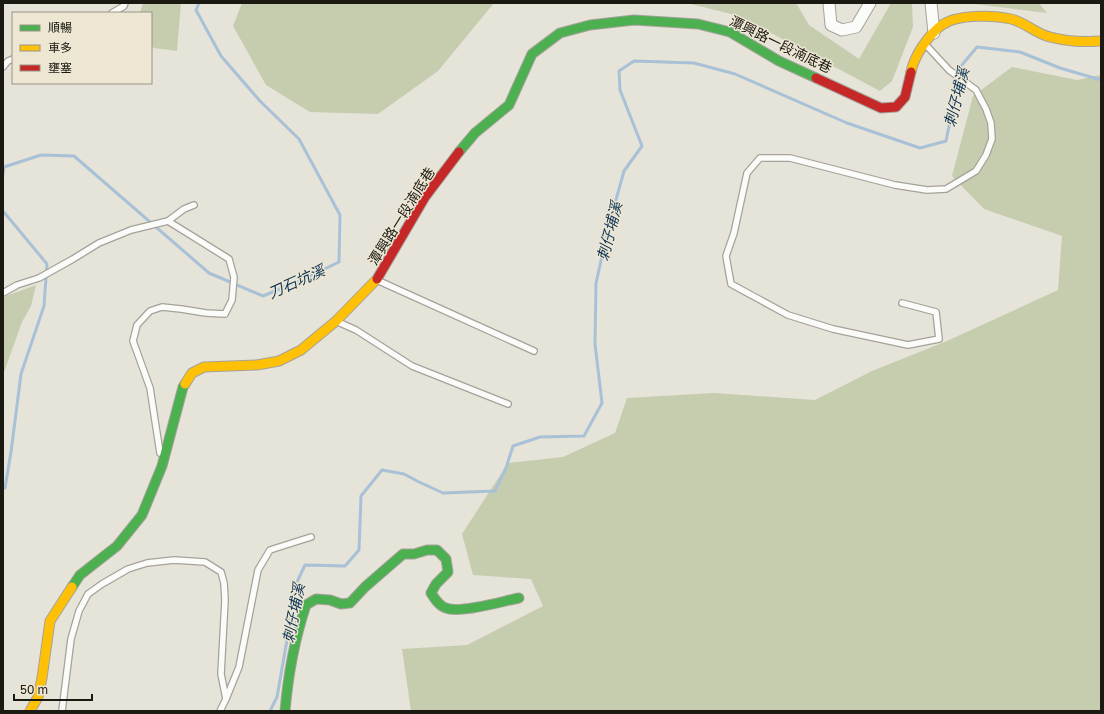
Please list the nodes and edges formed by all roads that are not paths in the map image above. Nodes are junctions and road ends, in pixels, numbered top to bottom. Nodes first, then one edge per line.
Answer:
1 (125, 3) edge
2 (829, 3) edge
3 (870, 3) edge
4 (931, 3) edge
5 (114, 12) edge
6 (934, 33) junction
7 (1101, 41) edge
8 (924, 43) junction
9 (12, 59) edge
10 (3, 67) edge
11 (194, 205) dead end
12 (168, 221) junction
13 (377, 280) junction
14 (3, 293) edge
15 (902, 303) dead end
16 (336, 321) junction
17 (534, 351) dead end
18 (508, 404) dead end
19 (162, 466) junction
20 (310, 537) dead end
21 (519, 598) dead end
22 (226, 699) junction
23 (30, 711) edge
24 (62, 711) edge
25 (220, 711) edge
26 (285, 711) edge

1 - 5 lane
2 - 3 street
4 - 6 street
6 - 7 street, 潭興路一段湳底巷
6 - 8 street, 潭興路一段湳底巷
8 - 13 street, 潭興路一段湳底巷
8 - 15 lane
9 - 10 lane
11 - 12 lane
12 - 14 lane
12 - 19 lane
13 - 16 street, 潭興路一段湳底巷
13 - 17 lane
16 - 18 lane
16 - 19 street, 潭興路一段湳底巷
19 - 23 street, 潭興路一段湳底巷
20 - 22 lane
21 - 26 street
22 - 24 lane
22 - 25 lane

